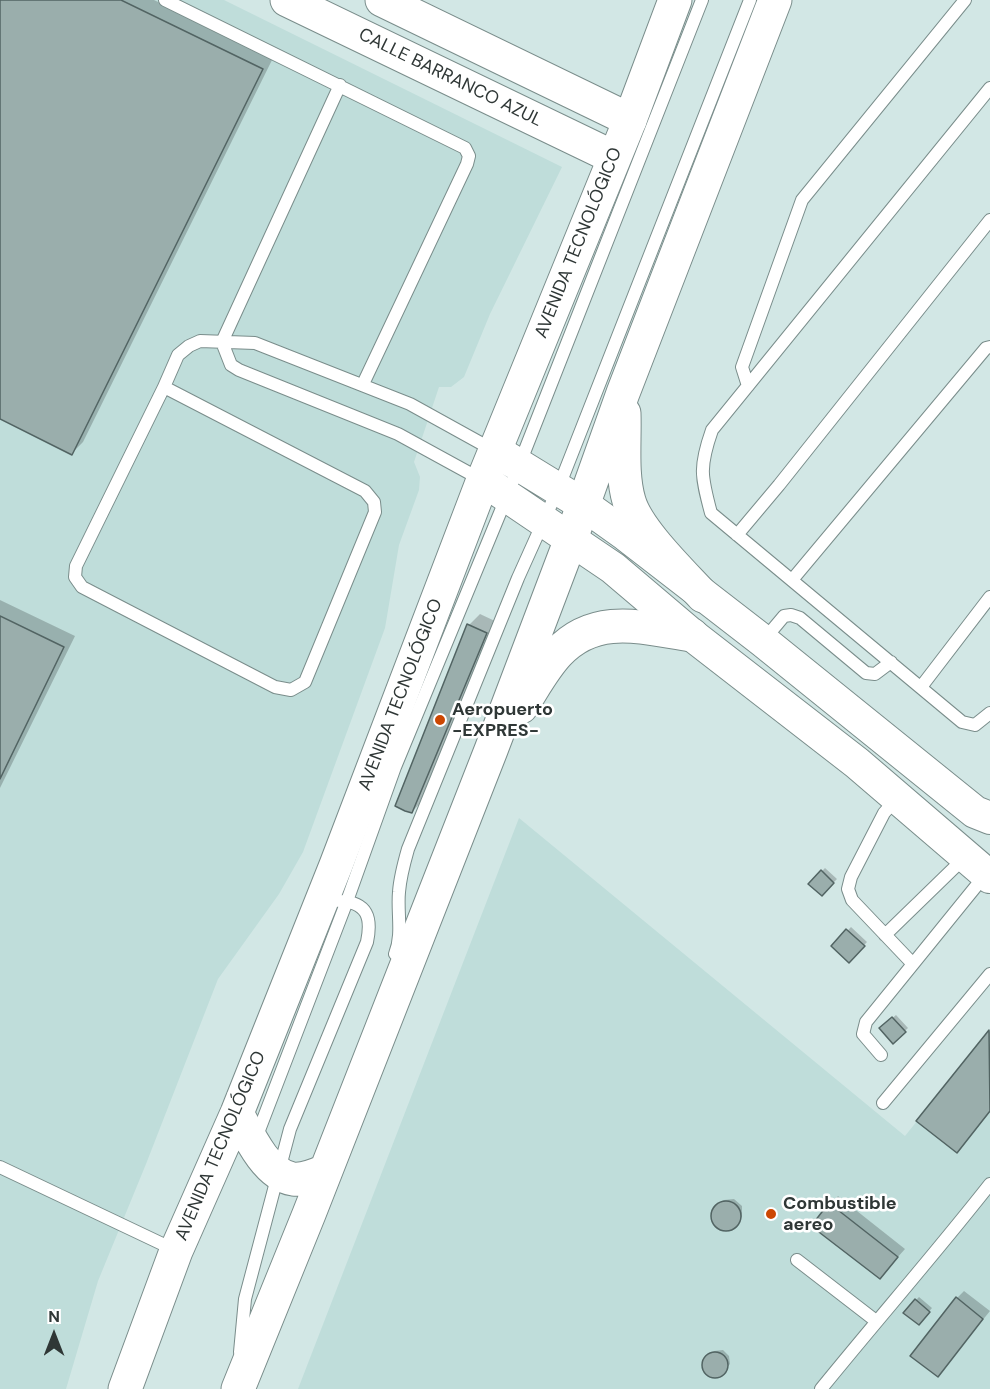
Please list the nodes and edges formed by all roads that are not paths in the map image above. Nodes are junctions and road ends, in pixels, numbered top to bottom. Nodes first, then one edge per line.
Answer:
1 (165, 0) edge
2 (287, 0) edge
3 (382, 0) edge
4 (675, 0) edge
5 (702, 0) edge
6 (750, 0) edge
7 (775, 0) edge
8 (965, 0) edge
9 (340, 85) junction
10 (990, 88) edge
11 (630, 120) junction
12 (613, 157) junction
13 (990, 220) edge
14 (222, 342) junction
15 (990, 347) edge
16 (363, 384) junction
17 (748, 386) junction
18 (164, 387) junction
19 (623, 393) junction
20 (501, 473) junction
21 (571, 497) junction
22 (545, 521) junction
23 (737, 535) junction
24 (572, 539) junction
25 (792, 580) junction
26 (703, 596) junction
27 (990, 597) edge
28 (692, 635) junction
29 (763, 641) junction
30 (891, 662) junction
31 (921, 687) junction
32 (990, 713) edge
33 (491, 750) junction
34 (897, 798) junction
35 (990, 818) edge
36 (990, 836) edge
37 (980, 868) edge
38 (334, 901) junction
39 (885, 935) junction
40 (912, 963) junction
41 (390, 967) dead end
42 (990, 974) edge
43 (881, 1055) dead end
44 (884, 1103) dead end
45 (237, 1113) junction
46 (333, 1120) dead end
47 (254, 1145) junction
48 (0, 1167) edge
49 (277, 1172) junction
50 (324, 1172) junction
51 (988, 1191) edge
52 (176, 1251) junction
53 (797, 1260) dead end
54 (876, 1321) junction
55 (125, 1389) edge
56 (237, 1389) edge
57 (821, 1389) edge

1 - 9 lane
2 - 12 main road, CALLE BARRANCO AZUL
3 - 11 main road
4 - 11 main road, AVENIDA TECNOLÓGICO
5 - 20 lane
6 - 21 lane
7 - 19 main road
8 - 17 lane
9 - 14 lane
9 - 16 lane
10 - 17 lane
11 - 12 main road, AVENIDA TECNOLÓGICO
12 - 20 main road, AVENIDA TECNOLÓGICO
13 - 23 lane
14 - 16 lane
14 - 18 lane
14 - 20 lane
15 - 25 lane
16 - 20 lane
17 - 23 lane
18 - 18 lane
19 - 21 main road
19 - 26 main road
20 - 21 street
20 - 22 street
20 - 38 main road, AVENIDA TECNOLÓGICO
21 - 22 lane
21 - 24 main road
21 - 26 street
22 - 24 street
22 - 41 lane
23 - 25 lane
24 - 28 street
24 - 33 main road
25 - 30 lane
26 - 29 street
27 - 31 lane
28 - 33 main road
28 - 34 street
29 - 30 lane
29 - 35 street
30 - 31 lane
31 - 32 lane
33 - 50 main road
34 - 37 street
34 - 39 lane
36 - 37 street
37 - 39 lane
37 - 40 lane
38 - 45 main road, AVENIDA TECNOLÓGICO
38 - 47 lane
38 - 49 lane
39 - 40 lane
40 - 43 lane
42 - 44 lane
45 - 47 main road
45 - 52 main road, AVENIDA TECNOLÓGICO
46 - 50 lane
47 - 49 main road
48 - 52 lane
49 - 50 main road
49 - 56 lane
50 - 56 main road
51 - 54 lane
52 - 55 main road, AVENIDA TECNOLÓGICO
53 - 54 lane
54 - 57 lane

